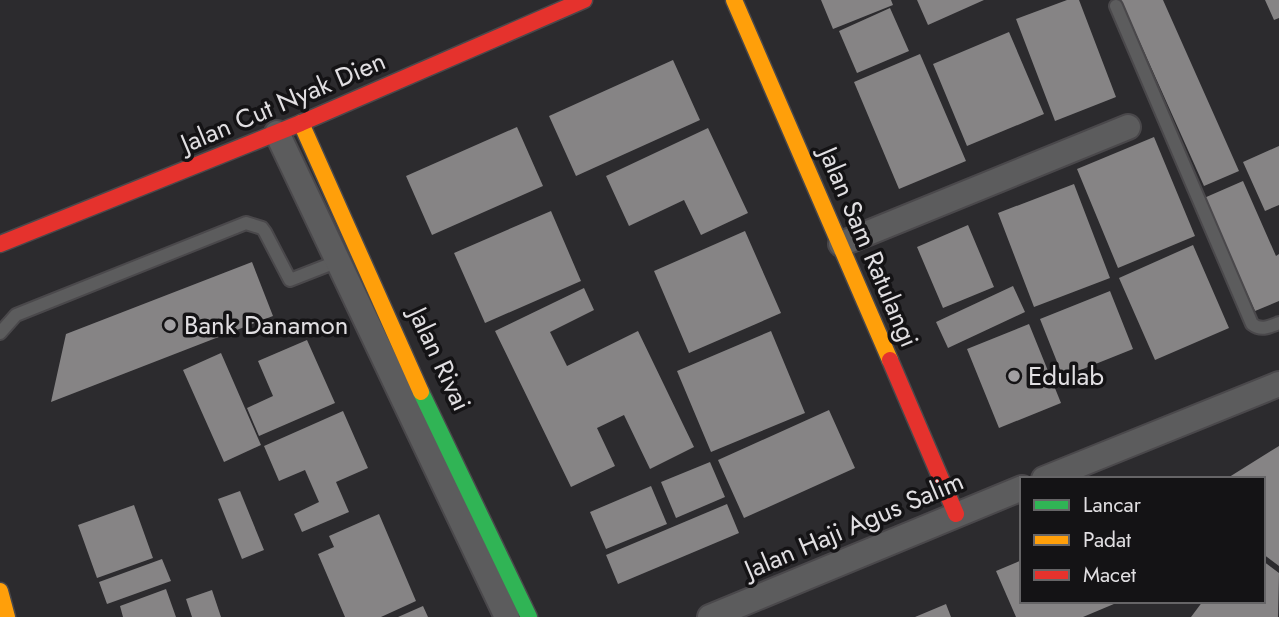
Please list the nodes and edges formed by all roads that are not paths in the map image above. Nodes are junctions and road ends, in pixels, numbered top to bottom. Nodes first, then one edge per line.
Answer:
1 (584, 0) edge
2 (734, 0) edge
3 (1116, 6) dead end
4 (301, 123) junction
5 (1128, 127) dead end
6 (277, 133) junction
7 (0, 244) edge
8 (841, 244) junction
9 (336, 262) junction
10 (1279, 323) edge
11 (0, 332) edge
12 (1279, 384) edge
13 (1049, 477) edge
14 (1020, 489) edge
15 (956, 514) junction
16 (0, 591) edge
17 (7, 617) edge
18 (507, 617) edge
19 (529, 617) edge
20 (710, 617) edge

1 - 4 street, Jalan Cut Nyak Dien
2 - 8 street, Jalan Sam Ratulangi
3 - 10 lane
4 - 6 street, Jalan Cut Nyak Dien
4 - 19 street, Jalan Rivai
5 - 8 street
6 - 7 street, Jalan Cut Nyak Dien
6 - 9 street, Jalan Rivai
8 - 15 street, Jalan Sam Ratulangi
9 - 11 lane
9 - 18 street, Jalan Rivai
12 - 13 street
14 - 15 street, Jalan Haji Agus Salim
15 - 20 street, Jalan Haji Agus Salim
16 - 17 street

